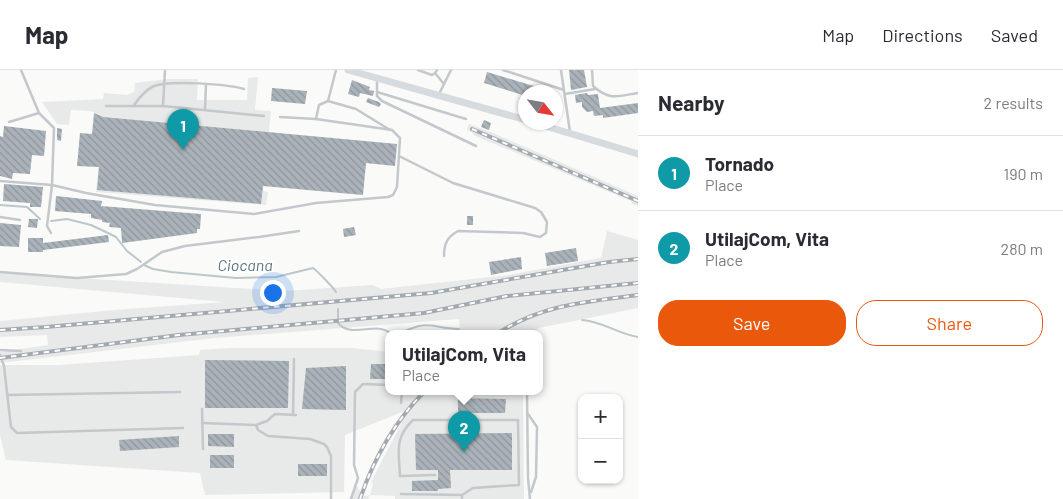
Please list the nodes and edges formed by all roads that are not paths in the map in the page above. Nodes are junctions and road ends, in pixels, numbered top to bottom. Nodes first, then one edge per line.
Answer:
1 (21, 70) edge
2 (165, 70) edge
3 (336, 70) edge
4 (348, 70) edge
5 (418, 70) edge
6 (451, 70) edge
7 (502, 70) edge
8 (561, 70) edge
9 (592, 70) edge
10 (436, 72) edge
11 (373, 75) edge
12 (164, 84) junction
13 (206, 84) junction
14 (444, 85) junction
15 (244, 89) dead end
16 (596, 89) junction
17 (376, 92) junction
18 (564, 92) junction
19 (638, 93) edge
20 (439, 96) junction
21 (328, 101) junction
22 (134, 105) junction
23 (106, 106) dead end
24 (162, 106) junction
25 (205, 110) junction
26 (39, 114) junction
27 (264, 116) dead end
28 (280, 117) dead end
29 (518, 118) edge
30 (316, 119) junction
31 (466, 119) dead end
32 (9, 122) dead end
33 (392, 130) junction
34 (560, 130) edge
35 (570, 133) junction
36 (476, 146) dead end
37 (638, 154) edge
38 (400, 156) junction
39 (0, 181) edge
40 (52, 185) junction
41 (0, 217) edge
42 (20, 220) dead end
43 (299, 231) dead end
44 (51, 233) dead end
45 (444, 256) dead end
46 (0, 272) edge
47 (0, 350) edge
48 (21, 351) dead end
49 (0, 355) edge
50 (294, 359) dead end
51 (385, 385) edge
52 (180, 392) dead end
53 (7, 395) junction
54 (402, 395) edge
55 (527, 395) edge
56 (402, 403) dead end
57 (202, 409) dead end
58 (527, 413) junction
59 (202, 423) junction
60 (256, 425) junction
61 (183, 428) dead end
62 (203, 449) dead end
63 (435, 475) dead end
64 (401, 494) dead end
65 (530, 494) junction
66 (462, 495) junction
67 (331, 499) edge
68 (352, 499) edge
69 (462, 499) edge
70 (530, 499) edge

1 - 26 lane
2 - 12 lane
3 - 21 lane
4 - 11 main road
5 - 10 lane
6 - 14 lane
7 - 18 lane
8 - 18 lane
9 - 16 lane
10 - 14 lane
11 - 17 lane
11 - 20 main road
12 - 13 lane
12 - 22 lane
12 - 24 lane
13 - 15 lane
13 - 25 lane
14 - 20 lane
16 - 18 lane
16 - 19 lane
17 - 31 lane
17 - 36 lane
18 - 35 lane
20 - 29 main road
21 - 30 lane
21 - 33 lane
22 - 23 lane
22 - 24 lane
24 - 25 lane
25 - 27 lane
26 - 32 lane
26 - 40 lane
28 - 30 lane
30 - 33 lane
33 - 38 lane
34 - 35 main road
35 - 37 main road
38 - 40 lane
38 - 45 lane
39 - 40 lane
40 - 44 lane
41 - 42 lane
43 - 46 lane
47 - 48 lane
49 - 53 lane
50 - 60 lane
51 - 68 lane
52 - 53 lane
53 - 61 lane
54 - 56 lane
55 - 58 lane
57 - 59 lane
58 - 65 lane
58 - 65 lane
59 - 60 lane
59 - 62 lane
60 - 67 lane
63 - 66 lane
64 - 66 lane
65 - 70 lane
66 - 69 lane

